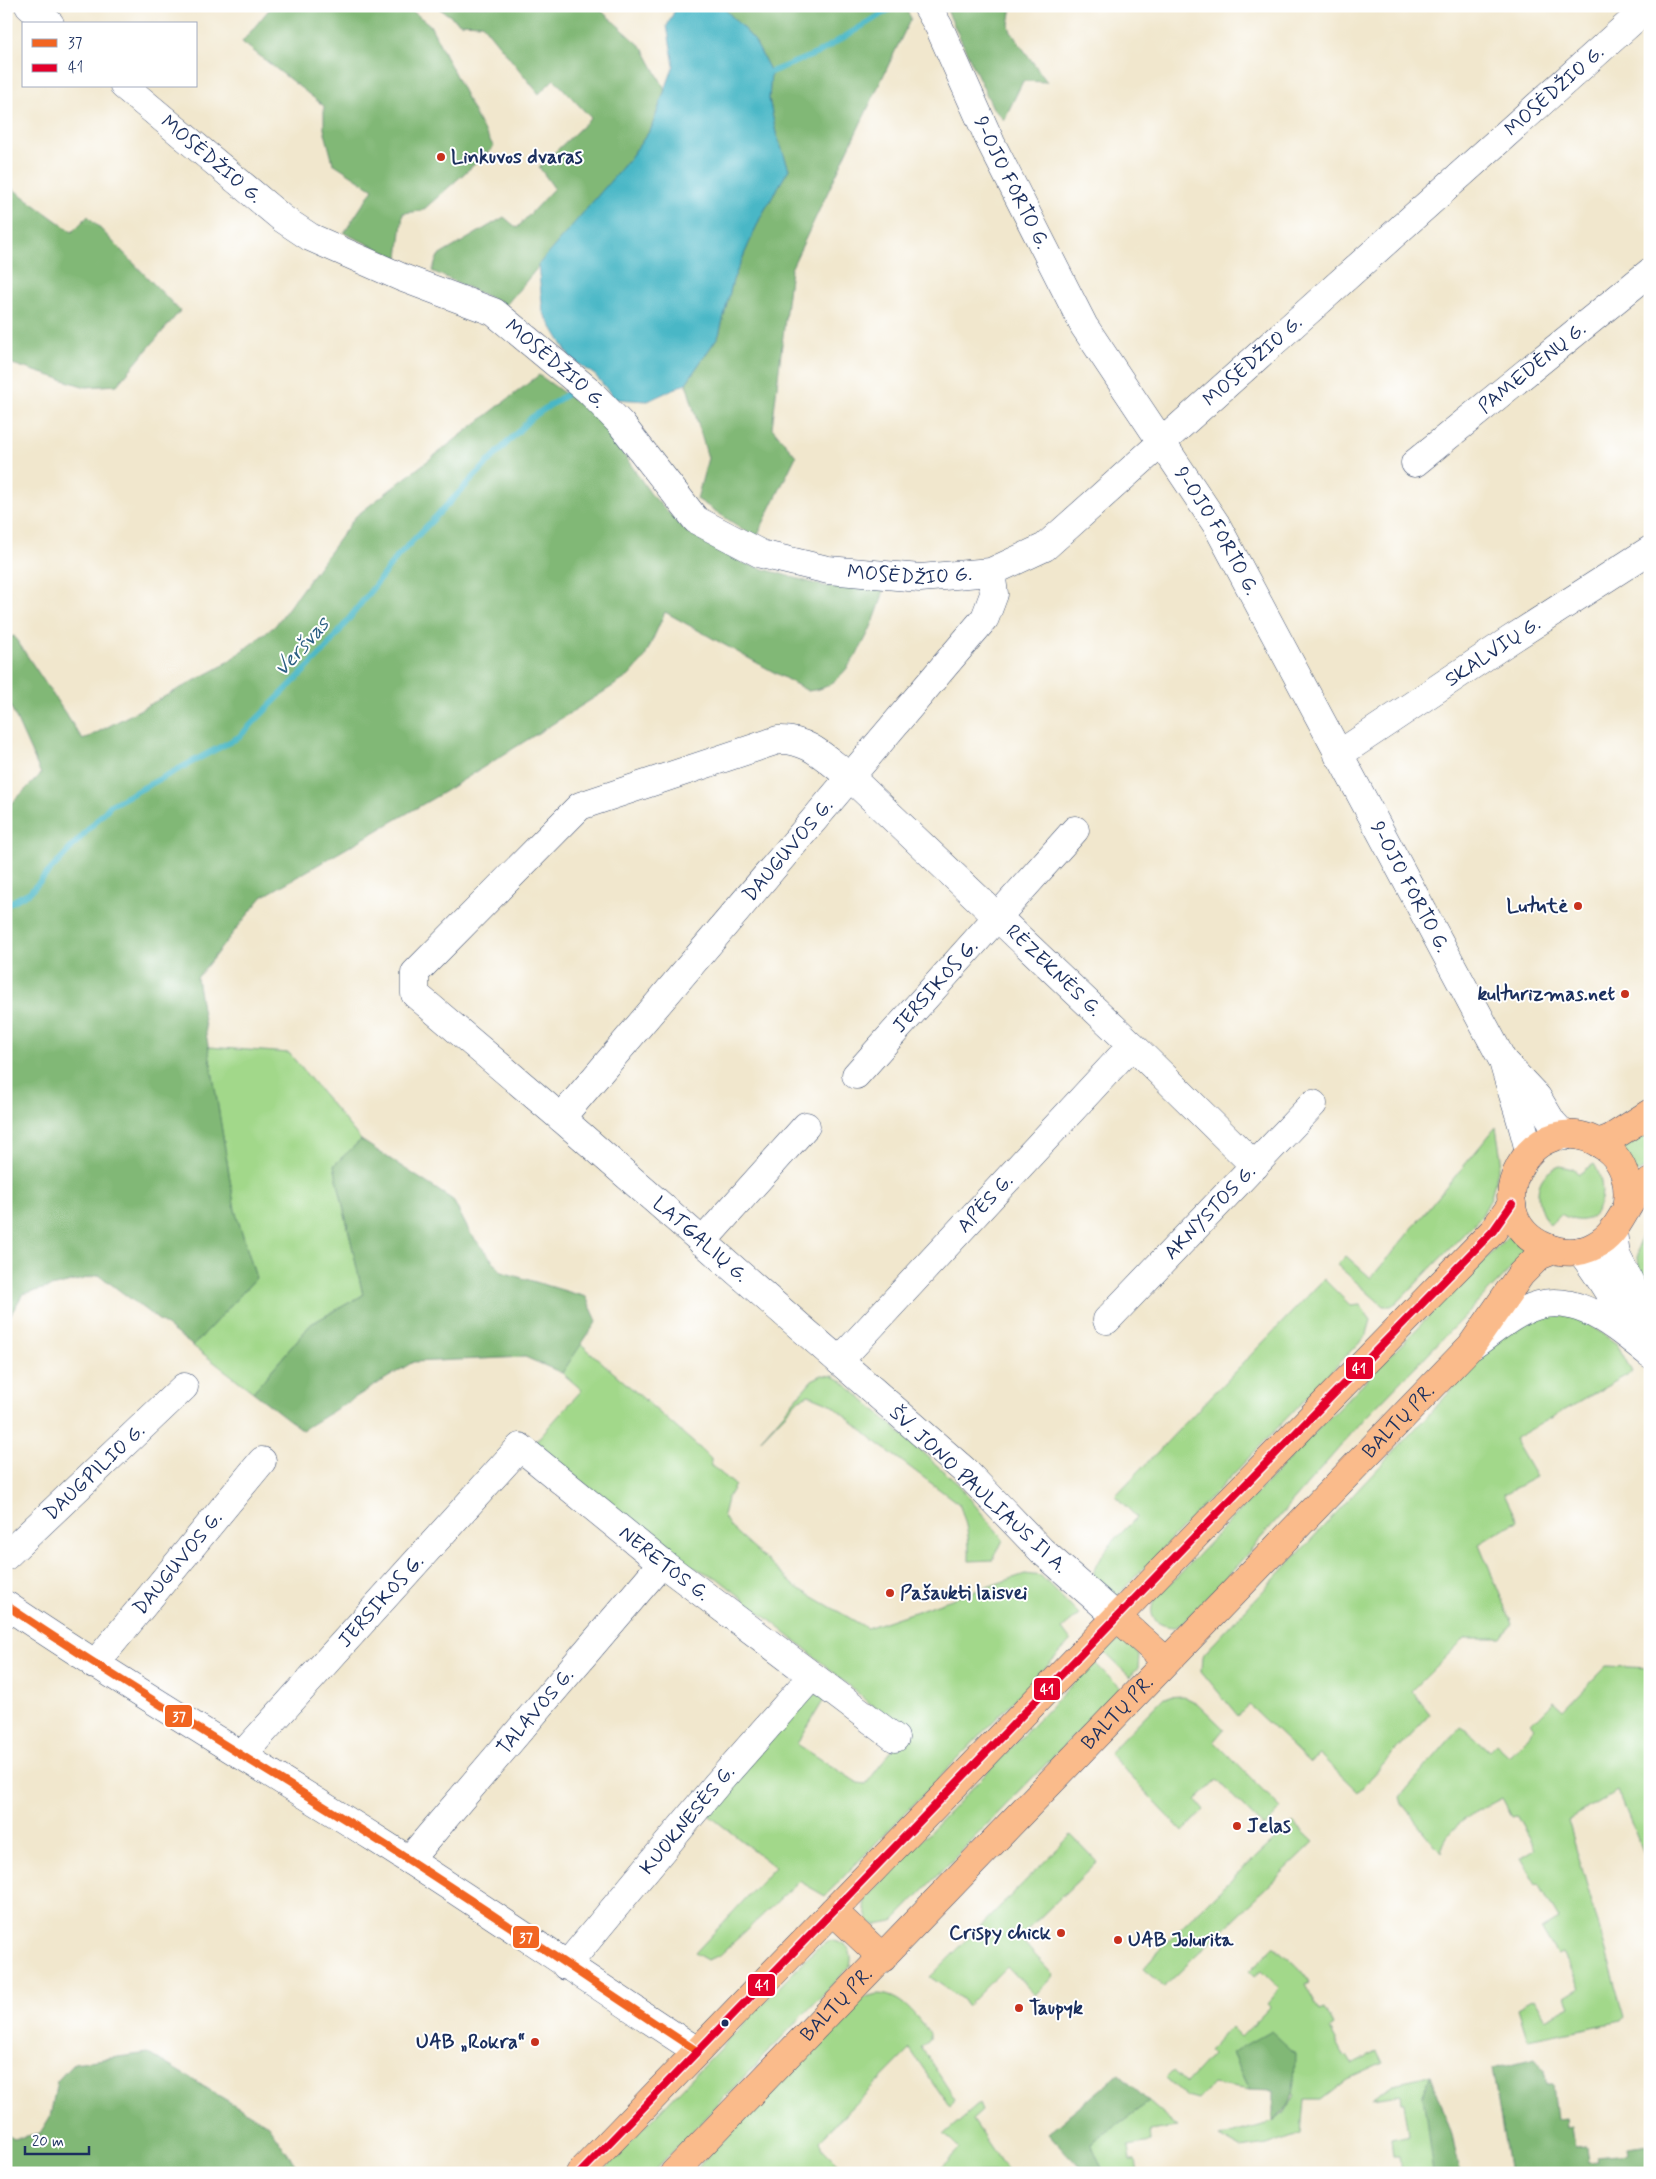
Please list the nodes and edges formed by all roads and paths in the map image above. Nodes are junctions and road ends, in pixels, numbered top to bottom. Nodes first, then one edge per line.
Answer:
1 (29, 6) edge
2 (927, 6) edge
3 (1639, 10) edge
4 (48, 22) edge
5 (126, 88) edge
6 (1650, 272) edge
7 (1161, 441) junction
8 (1415, 463) dead end
9 (1650, 550) edge
10 (990, 572) junction
11 (1338, 755) junction
12 (850, 777) junction
13 (1075, 830) dead end
14 (998, 916) junction
15 (1132, 1045) junction
16 (1503, 1061) junction
17 (856, 1075) dead end
18 (1314, 1104) dead end
19 (1650, 1113) edge
20 (560, 1118) junction
21 (806, 1126) dead end
22 (1565, 1136) junction
23 (1598, 1143) junction
24 (1529, 1152) junction
25 (1255, 1166) junction
26 (1650, 1182) edge
27 (1512, 1204) junction
28 (1620, 1221) junction
29 (702, 1242) junction
30 (1567, 1250) junction
31 (1107, 1320) dead end
32 (1650, 1334) edge
33 (1470, 1346) junction
34 (1650, 1350) edge
35 (1650, 1354) edge
36 (839, 1361) junction
37 (184, 1387) dead end
38 (520, 1448) joint
39 (262, 1461) dead end
40 (6, 1556) edge
41 (662, 1563) junction
42 (6, 1605) edge
43 (1118, 1618) junction
44 (1166, 1661) junction
45 (94, 1665) junction
46 (812, 1676) junction
47 (895, 1738) dead end
48 (243, 1754) junction
49 (409, 1860) junction
50 (834, 1911) junction
51 (884, 1958) junction
52 (566, 1966) junction
53 (697, 2051) junction
54 (580, 2173) edge
55 (674, 2173) edge

1 - 4 street
2 - 7 street, 9-OJO FORTO G.
3 - 7 street, MOSĖDŽIO G.
5 - 10 street, MOSĖDŽIO G.
6 - 8 street, PAMEDĖNŲ G.
7 - 10 street, MOSĖDŽIO G.
7 - 11 street, 9-OJO FORTO G.
9 - 11 street, SKALVIŲ G.
10 - 12 street, DAUGUVOS G.
11 - 16 street, 9-OJO FORTO G.
12 - 14 street, RĖZEKNĖS G.
12 - 20 street, DAUGUVOS G.
12 - 20 street, RĖZEKNĖS G.
13 - 14 street, JERSIKOS G.
14 - 15 street, RĖZEKNĖS G.
14 - 17 street, JERSIKOS G.
15 - 25 street, RĖZEKNĖS G.
15 - 36 street, APĖS G.
16 - 22 street, 9-OJO FORTO G.
16 - 24 street, 9-OJO FORTO G.
18 - 25 street, AKNYSTOS G.
19 - 23 main road
20 - 29 street, LATGALIŲ G.
21 - 29 street
22 - 23 main road
22 - 24 main road
23 - 28 main road
24 - 27 main road
25 - 31 street, AKNYSTOS G.
26 - 28 main road, BALTŲ PR.
27 - 30 main road
27 - 43 main road
28 - 30 main road, BALTŲ PR.
28 - 32 street
29 - 36 street, LATGALIŲ G.
30 - 33 main road, BALTŲ PR.
30 - 34 street
33 - 35 street
33 - 44 main road, BALTŲ PR.
36 - 43 street, ŠV. JONO PAULIAUS II A.
37 - 40 street, DAUGPILIO G.
38 - 41 street, NERETOS G.
38 - 48 street, JERSIKOS G.
39 - 45 street, DAUGUVOS G.
41 - 46 street, NERETOS G.
41 - 49 street, TALAVOS G.
42 - 45 street
43 - 44 main road
43 - 50 main road
44 - 51 main road, BALTŲ PR.
45 - 48 street
46 - 47 street
46 - 52 street, KUOKNESĖS G.
48 - 49 street
49 - 52 street
50 - 51 main road
50 - 53 main road
51 - 55 main road, BALTŲ PR.
52 - 53 street
53 - 54 main road

